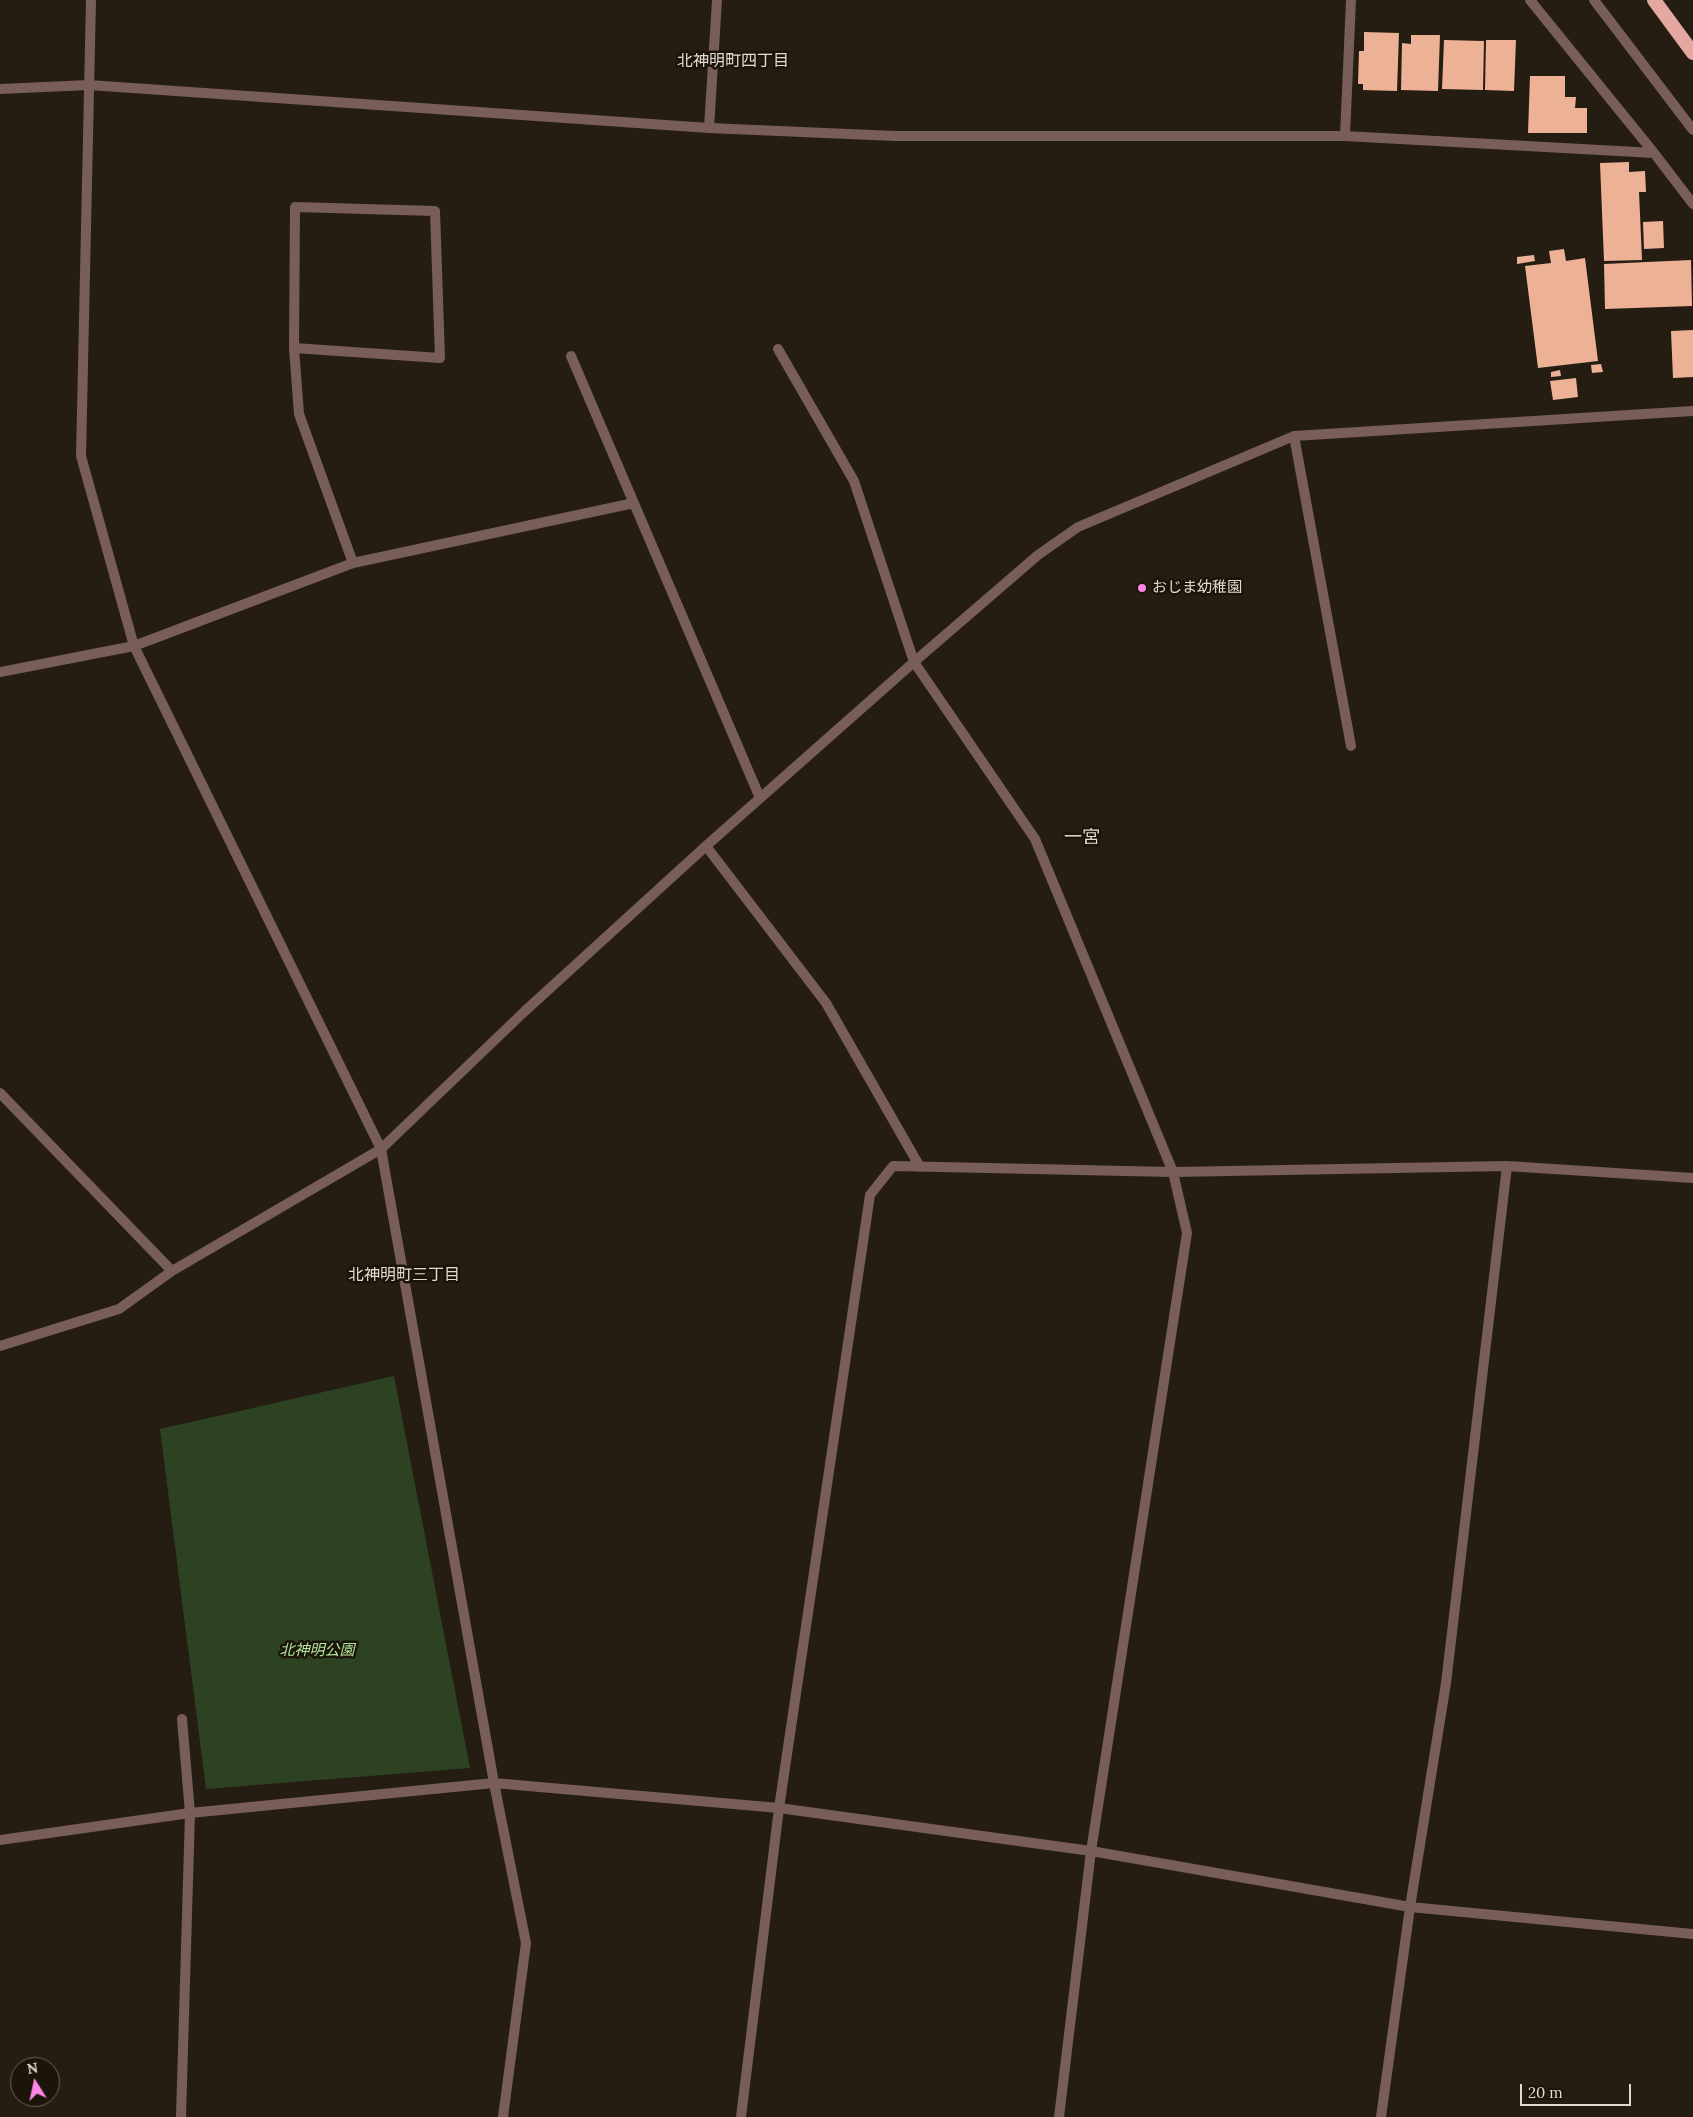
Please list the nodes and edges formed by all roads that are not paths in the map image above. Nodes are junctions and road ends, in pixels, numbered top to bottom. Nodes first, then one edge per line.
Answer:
1 (91, 0) edge
2 (717, 0) edge
3 (1351, 0) edge
4 (1530, 0) edge
5 (1594, 0) edge
6 (1654, 0) edge
7 (1693, 53) edge
8 (89, 85) junction
9 (0, 89) edge
10 (709, 128) junction
11 (1693, 130) edge
12 (1345, 136) junction
13 (1654, 153) junction
14 (1693, 204) edge
15 (294, 348) junction
16 (778, 349) dead end
17 (571, 356) dead end
18 (1693, 411) edge
19 (1294, 436) junction
20 (634, 503) junction
21 (353, 563) junction
22 (134, 646) junction
23 (914, 662) junction
24 (0, 672) edge
25 (1352, 746) dead end
26 (760, 798) junction
27 (706, 846) junction
28 (0, 1093) edge
29 (381, 1149) junction
30 (1507, 1166) junction
31 (920, 1167) junction
32 (1173, 1172) junction
33 (1693, 1178) edge
34 (172, 1271) junction
35 (0, 1346) edge
36 (182, 1719) dead end
37 (494, 1783) junction
38 (779, 1808) junction
39 (190, 1813) junction
40 (0, 1840) edge
41 (1091, 1851) junction
42 (1410, 1907) junction
43 (1693, 1934) edge
44 (181, 2117) edge
45 (503, 2117) edge
46 (742, 2117) edge
47 (1059, 2117) edge
48 (1381, 2117) edge

1 - 8 street
2 - 10 street
3 - 12 street
4 - 13 street
5 - 11 street
6 - 7 highway
8 - 9 street
8 - 10 street
8 - 22 street
10 - 12 street
12 - 13 street
13 - 14 street
15 - 15 street
15 - 21 street
16 - 23 street
17 - 20 street
18 - 19 street
19 - 23 street
19 - 25 street
20 - 21 street
20 - 26 street
21 - 22 street
22 - 24 street
22 - 29 street
23 - 26 street
23 - 32 street
26 - 27 street
27 - 29 street
27 - 31 street
28 - 34 street
29 - 34 street
29 - 37 street
30 - 32 street
30 - 33 street
30 - 42 street
31 - 32 street
31 - 38 street
32 - 41 street
34 - 35 street
36 - 39 street
37 - 38 street
37 - 39 street
37 - 45 street
38 - 41 street
38 - 46 street
39 - 40 street
39 - 44 street
41 - 42 street
41 - 47 street
42 - 43 street
42 - 48 street

